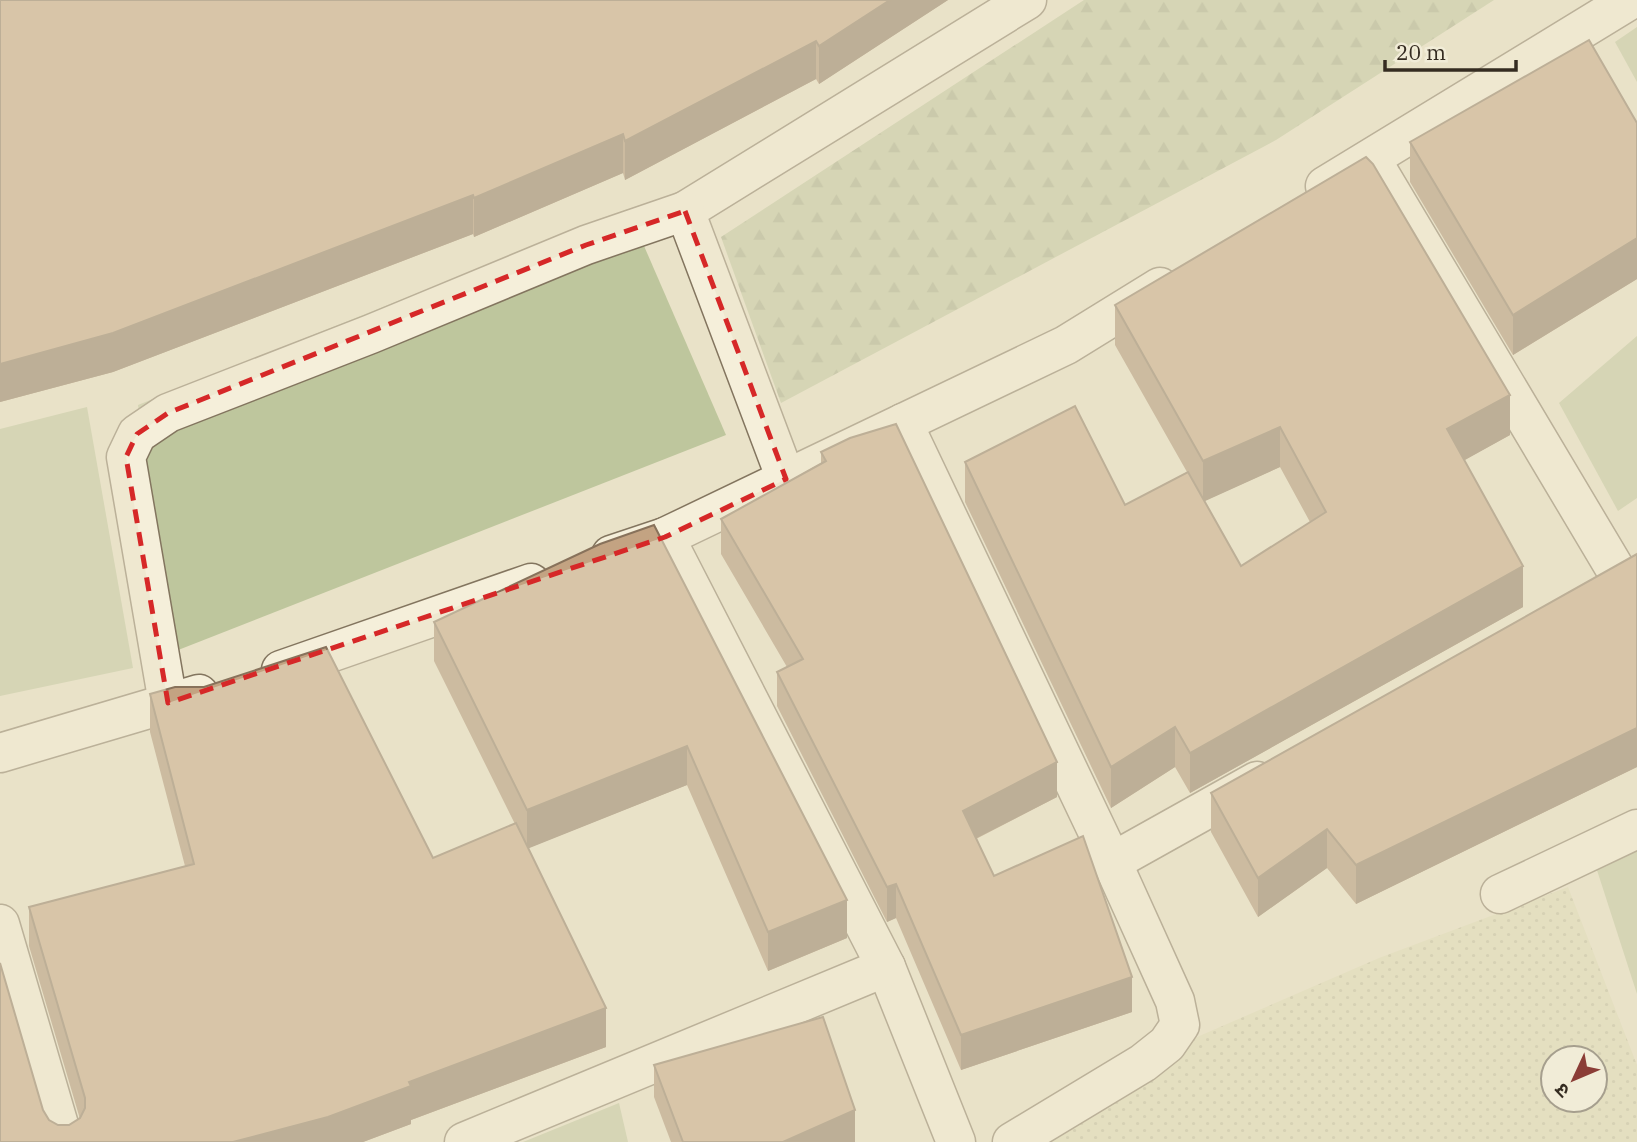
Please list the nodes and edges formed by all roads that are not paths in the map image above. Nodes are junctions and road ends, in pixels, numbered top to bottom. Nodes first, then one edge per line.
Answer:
1 (1027, 0) edge
2 (1630, 0) edge
3 (1371, 159) junction
4 (1300, 202) edge
5 (685, 211) junction
6 (1195, 266) edge
7 (904, 423) junction
8 (786, 479) junction
9 (665, 537) junction
10 (1618, 578) edge
11 (168, 703) junction
12 (0, 753) edge
13 (1282, 767) edge
14 (1637, 829) edge
15 (1112, 862) junction
16 (1500, 894) dead end
17 (0, 924) edge
18 (886, 968) junction
19 (64, 1142) edge
20 (464, 1142) edge
21 (956, 1142) edge
22 (1012, 1142) edge

1 - 5 street
2 - 3 street
3 - 4 street
3 - 10 street
5 - 8 street
5 - 11 street
6 - 7 street
7 - 8 street
7 - 15 street
8 - 9 street
9 - 11 street
9 - 18 street
11 - 12 street
13 - 15 street
14 - 16 street
15 - 22 street
17 - 19 street
18 - 20 street
18 - 21 street

